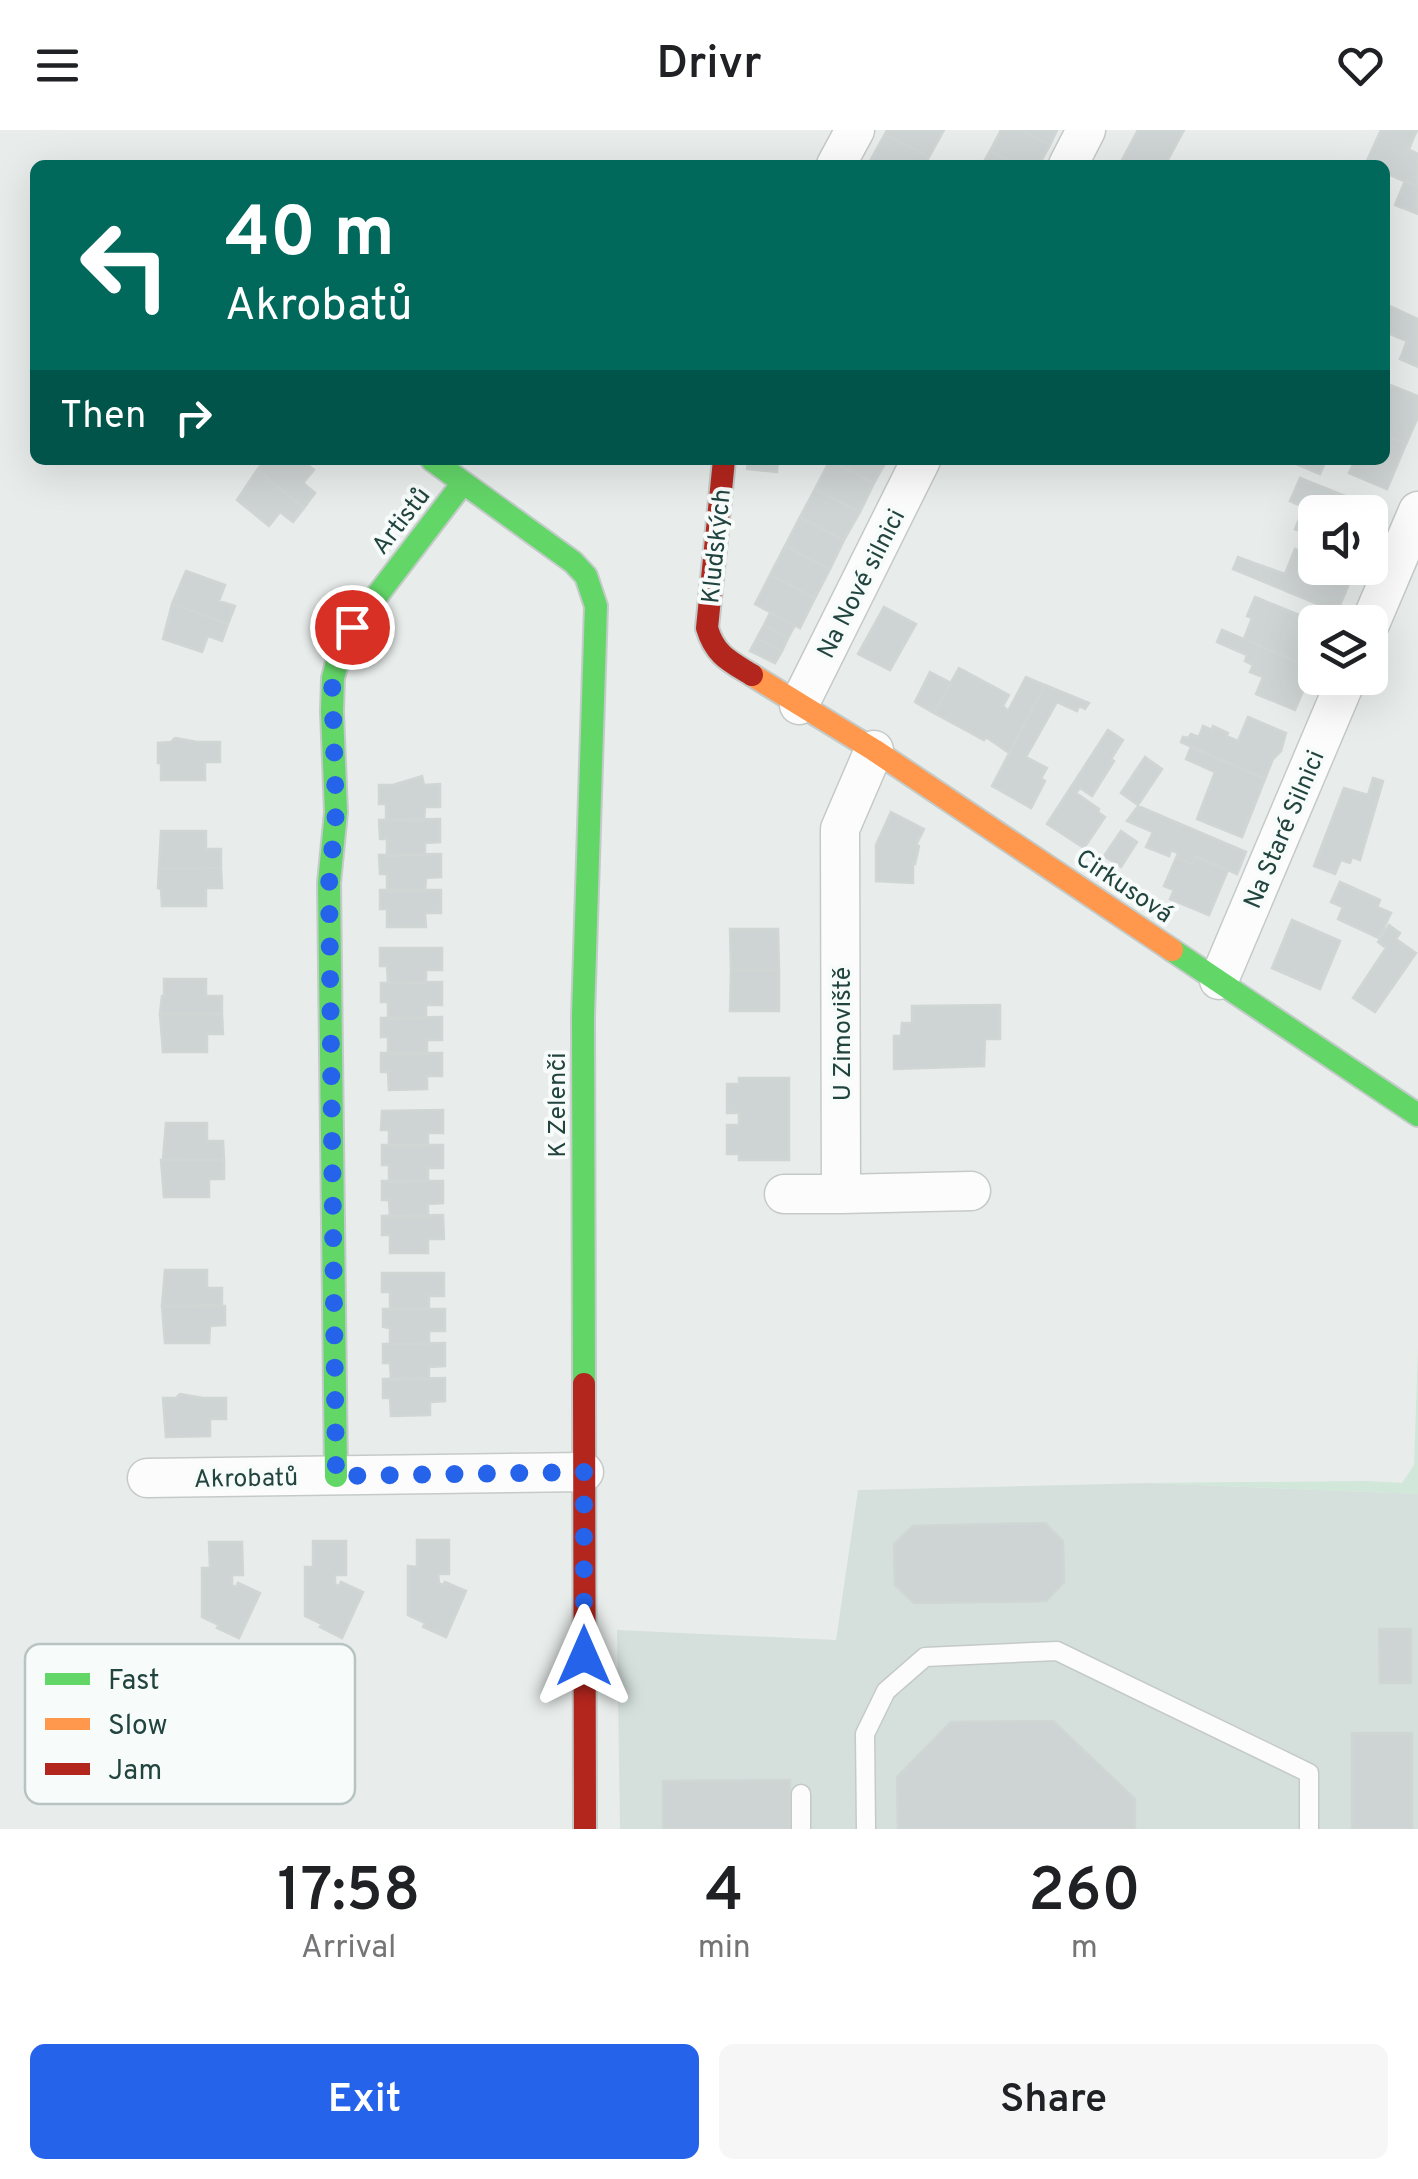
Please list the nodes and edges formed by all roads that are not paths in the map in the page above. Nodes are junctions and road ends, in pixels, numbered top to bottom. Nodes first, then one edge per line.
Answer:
1 (854, 130) edge
2 (1086, 130) edge
3 (839, 160) edge
4 (1071, 160) edge
5 (439, 465) edge
6 (723, 465) edge
7 (919, 465) edge
8 (463, 483) junction
9 (1418, 511) edge
10 (1378, 605) edge
11 (1341, 695) edge
12 (799, 705) junction
13 (874, 750) junction
14 (1220, 980) junction
15 (1418, 1115) edge
16 (971, 1191) dead end
17 (784, 1194) dead end
18 (840, 1194) junction
19 (584, 1472) junction
20 (336, 1476) junction
21 (147, 1478) dead end
22 (801, 1794) dead end
23 (585, 1829) edge
24 (801, 1829) edge
25 (866, 1829) edge
26 (1309, 1829) edge

1 - 3 street
2 - 4 street
5 - 8 street, K Zelenči
6 - 12 street, Kludských
7 - 12 street, Na Nové silnici
8 - 19 street, K Zelenči
8 - 20 street, Artistů
9 - 10 street
11 - 14 street, Na Staré Silnici
12 - 13 street, Cirkusová
13 - 14 street, Cirkusová
13 - 18 street, U Zimoviště
14 - 15 street, Cirkusová
16 - 18 street
17 - 18 street
19 - 20 street, Akrobatů
19 - 23 street, K Zelenči
20 - 21 street, Akrobatů
22 - 24 lane
25 - 26 lane

